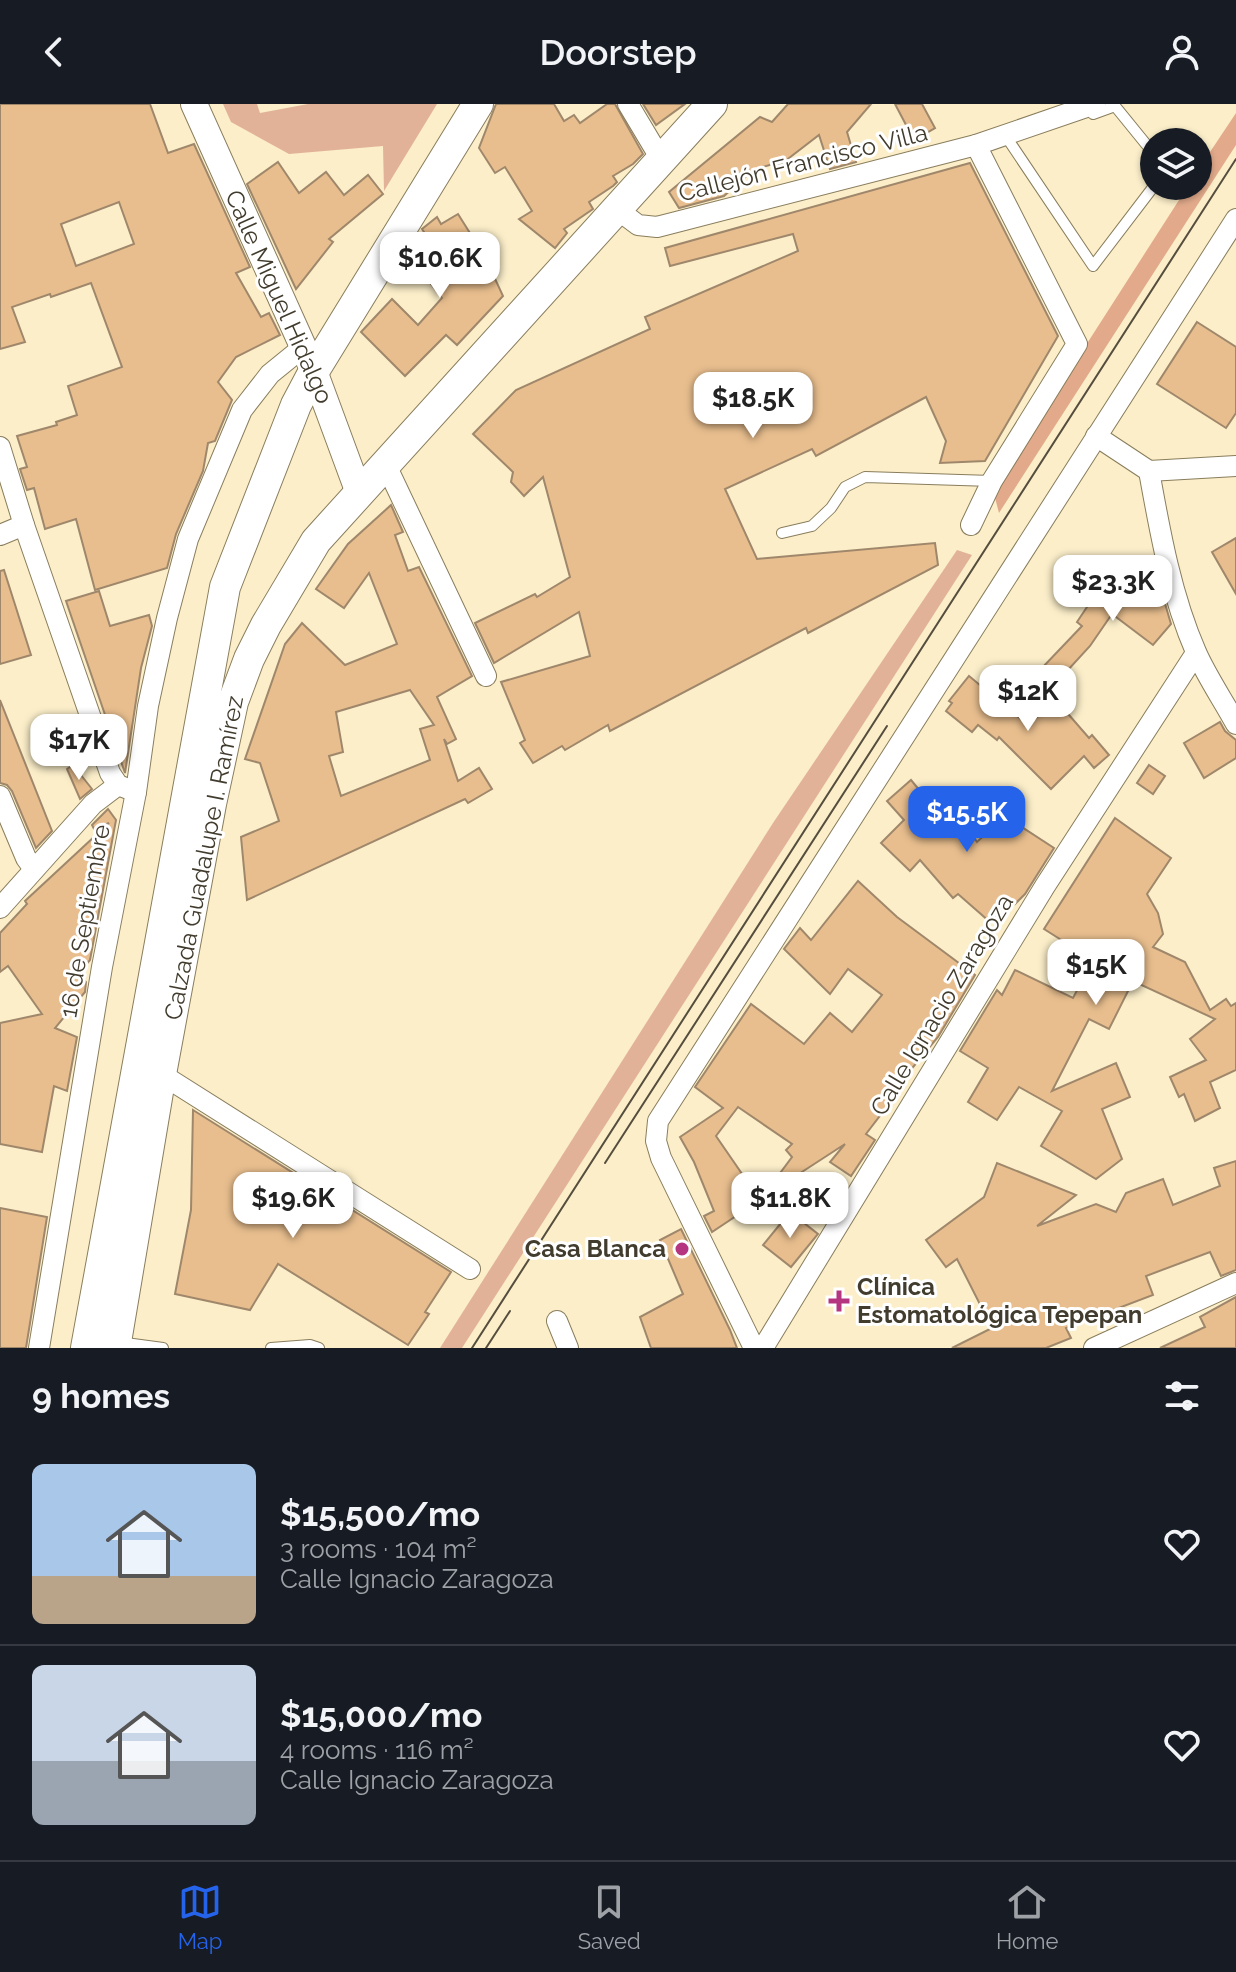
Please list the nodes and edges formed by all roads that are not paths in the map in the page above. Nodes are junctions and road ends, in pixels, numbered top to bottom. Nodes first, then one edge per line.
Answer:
1 (194, 104) edge
2 (478, 104) edge
3 (628, 104) edge
4 (712, 104) edge
5 (1095, 104) edge
6 (1140, 137) edge
7 (1008, 139) junction
8 (976, 145) junction
9 (662, 161) junction
10 (1143, 200) edge
11 (618, 210) junction
12 (1236, 219) edge
13 (308, 359) junction
14 (1096, 436) junction
15 (2, 457) edge
16 (385, 463) junction
17 (1236, 466) edge
18 (1149, 471) junction
19 (992, 481) junction
20 (359, 493) junction
21 (24, 525) junction
22 (971, 525) dead end
23 (782, 533) dead end
24 (0, 535) edge
25 (1196, 653) junction
26 (486, 676) dead end
27 (1236, 724) edge
28 (127, 788) junction
29 (0, 796) edge
30 (34, 869) junction
31 (0, 908) edge
32 (161, 1074) junction
33 (470, 1269) dead end
34 (1236, 1283) edge
35 (557, 1321) dead end
36 (115, 1345) edge
37 (39, 1348) edge
38 (86, 1348) edge
39 (163, 1348) edge
40 (271, 1348) edge
41 (319, 1348) edge
42 (568, 1348) edge
43 (754, 1348) edge
44 (763, 1348) edge
45 (1094, 1348) edge

1 - 13 street, Calle Miguel Hidalgo
2 - 13 main road, Calzada Guadalupe I. Ramírez
3 - 9 street
4 - 9 main road, Calzada Guadalupe I. Ramírez
5 - 7 street, Callejón Francisco Villa
6 - 7 lane
7 - 8 street, Callejón Francisco Villa
7 - 10 lane
8 - 11 street, Callejón Francisco Villa
8 - 19 street
9 - 11 main road, Calzada Guadalupe I. Ramírez
11 - 16 main road, Calzada Guadalupe I. Ramírez
12 - 14 street
13 - 20 street, Calle Miguel Hidalgo
13 - 28 street, 16 de Septiembre
13 - 38 main road, Calzada Guadalupe I. Ramírez
14 - 18 street
14 - 43 street
15 - 21 street
16 - 20 main road, Calzada Guadalupe I. Ramírez
16 - 26 street
17 - 18 street
18 - 25 street
19 - 22 street
19 - 23 lane
20 - 32 main road, Calzada Guadalupe I. Ramírez
21 - 24 street
21 - 28 street
25 - 27 street
25 - 44 street, Calle Ignacio Zaragoza
28 - 30 street
28 - 37 street, 16 de Septiembre
29 - 30 street
30 - 31 street
32 - 33 street
32 - 36 main road, Calzada Guadalupe I. Ramírez
34 - 45 street
35 - 42 street
36 - 39 lane
40 - 41 lane

